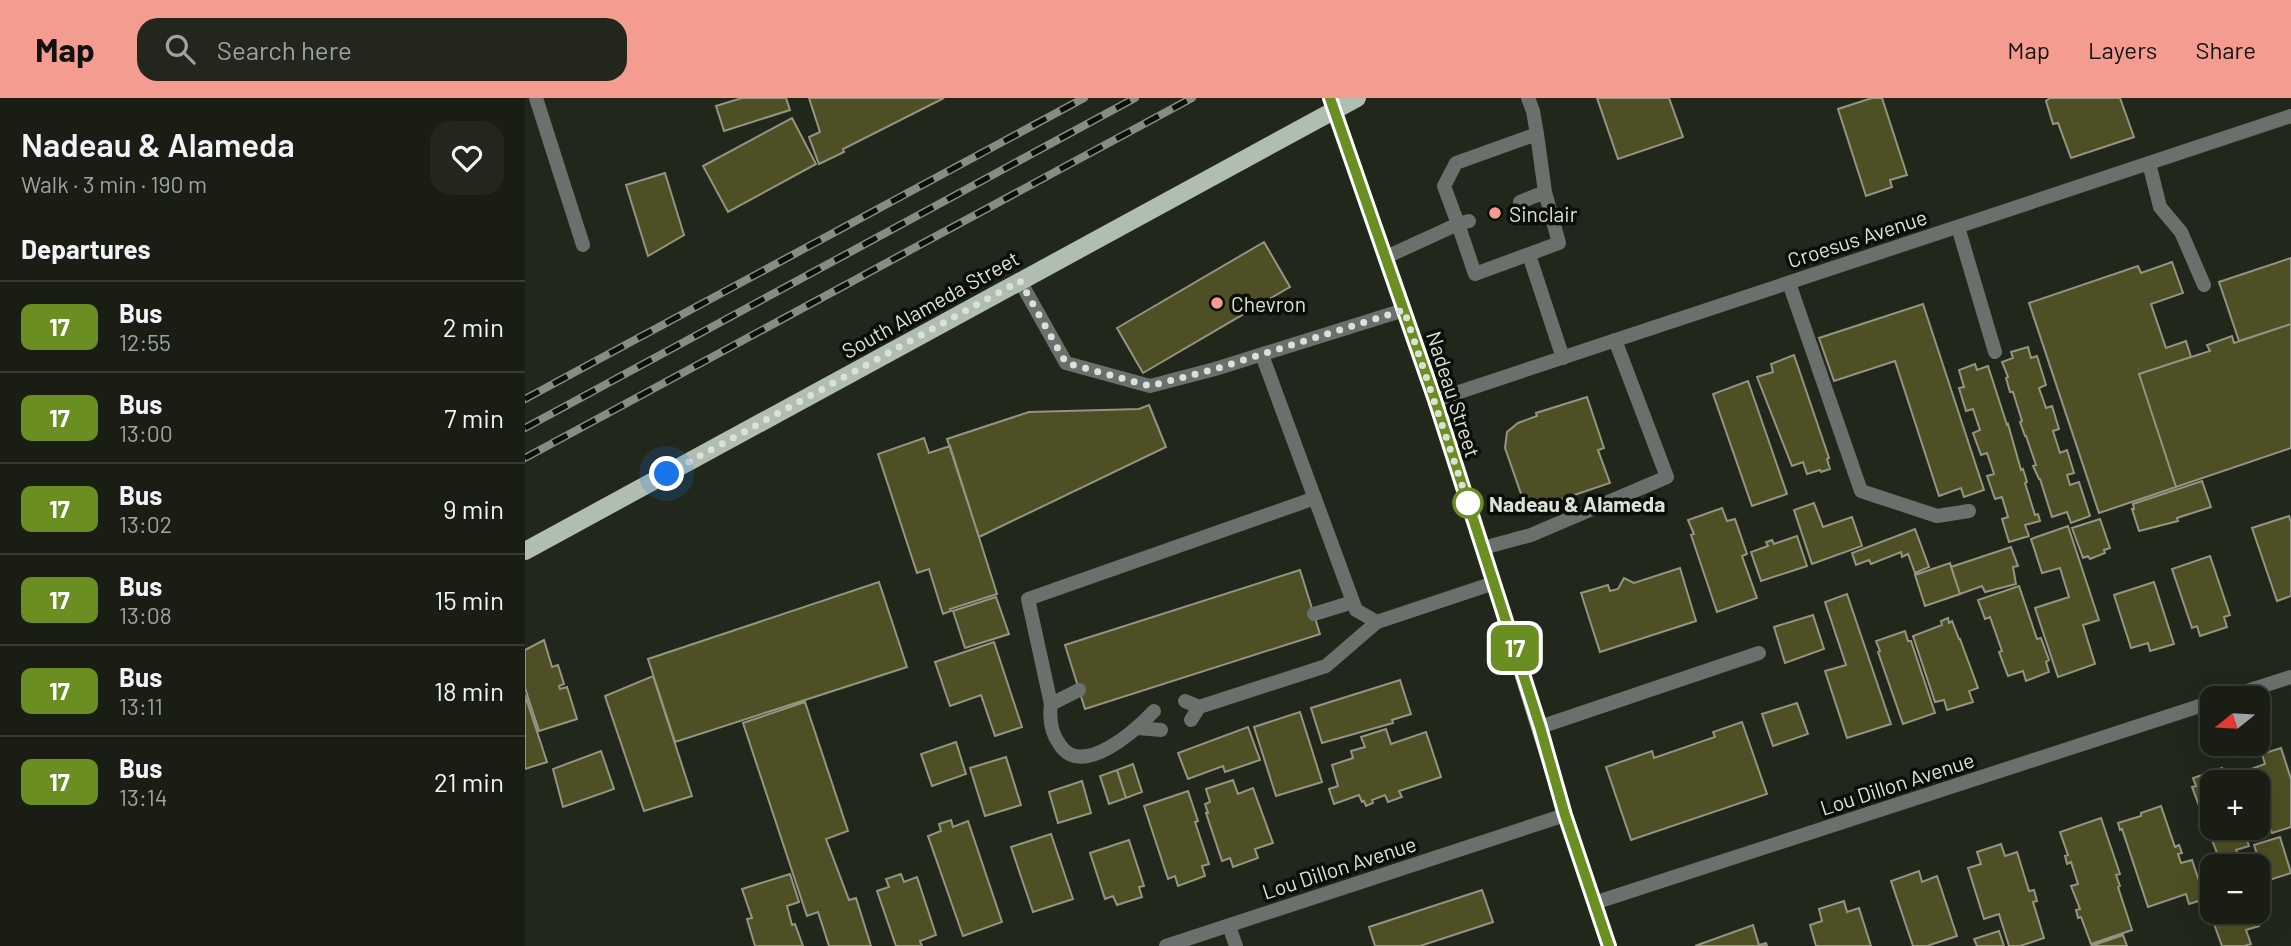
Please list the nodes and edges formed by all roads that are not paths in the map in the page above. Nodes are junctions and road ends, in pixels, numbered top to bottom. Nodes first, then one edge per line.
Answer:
1 (536, 98) edge
2 (1357, 98) edge
3 (1528, 98) edge
4 (1332, 104) edge
5 (2291, 116) edge
6 (1537, 134) junction
7 (2149, 163) junction
8 (1545, 192) junction
9 (1520, 202) dead end
10 (1463, 223) junction
11 (1958, 227) junction
12 (583, 245) dead end
13 (1529, 255) junction
14 (1386, 257) junction
15 (1020, 281) junction
16 (1789, 283) junction
17 (2204, 285) dead end
18 (1404, 310) junction
19 (1615, 340) junction
20 (1995, 352) dead end
21 (1262, 355) junction
22 (1563, 358) junction
23 (1435, 400) junction
24 (1315, 498) junction
25 (1969, 511) dead end
26 (1483, 548) junction
27 (525, 551) edge
28 (1494, 583) junction
29 (1353, 602) junction
30 (1314, 614) dead end
31 (1377, 622) junction
32 (1759, 653) dead end
33 (2291, 677) edge
34 (2262, 686) edge
35 (1079, 690) dead end
36 (1051, 704) junction
37 (2200, 706) edge
38 (1192, 709) dead end
39 (1154, 711) dead end
40 (1540, 727) junction
41 (1138, 728) junction
42 (1161, 730) dead end
43 (1565, 815) junction
44 (1594, 903) junction
45 (1229, 926) junction
46 (1166, 946) edge
47 (1235, 946) edge
48 (1609, 946) edge

1 - 12 street
2 - 4 main road, South Alameda Street
3 - 6 street
4 - 14 main road, Nadeau Street
4 - 15 main road, South Alameda Street
5 - 7 street, Croesus Avenue
6 - 8 street
6 - 10 street
7 - 11 street, Croesus Avenue
7 - 17 street
8 - 9 street
8 - 13 street
10 - 13 street
10 - 14 street
11 - 16 street, Croesus Avenue
11 - 20 street
13 - 22 street
14 - 18 main road, Nadeau Street
15 - 21 street
15 - 27 main road, South Alameda Street
16 - 19 street, Croesus Avenue
16 - 25 street
18 - 21 street
18 - 23 main road, Nadeau Street
19 - 22 street, Croesus Avenue
19 - 26 street
21 - 24 street
22 - 23 street, Croesus Avenue
23 - 26 main road, Nadeau Street
24 - 29 street
24 - 36 street
26 - 28 main road, Nadeau Street
28 - 31 street
28 - 40 main road, Nadeau Street
29 - 30 street
29 - 31 street
31 - 38 street
32 - 40 street
33 - 34 street
35 - 36 street
36 - 41 street
37 - 44 street, Lou Dillon Avenue
39 - 41 street
40 - 43 main road, Nadeau Street
41 - 42 street
43 - 44 main road, Nadeau Street
43 - 45 street, Lou Dillon Avenue
44 - 48 main road, Nadeau Street
45 - 46 street, Lou Dillon Avenue
45 - 47 street

